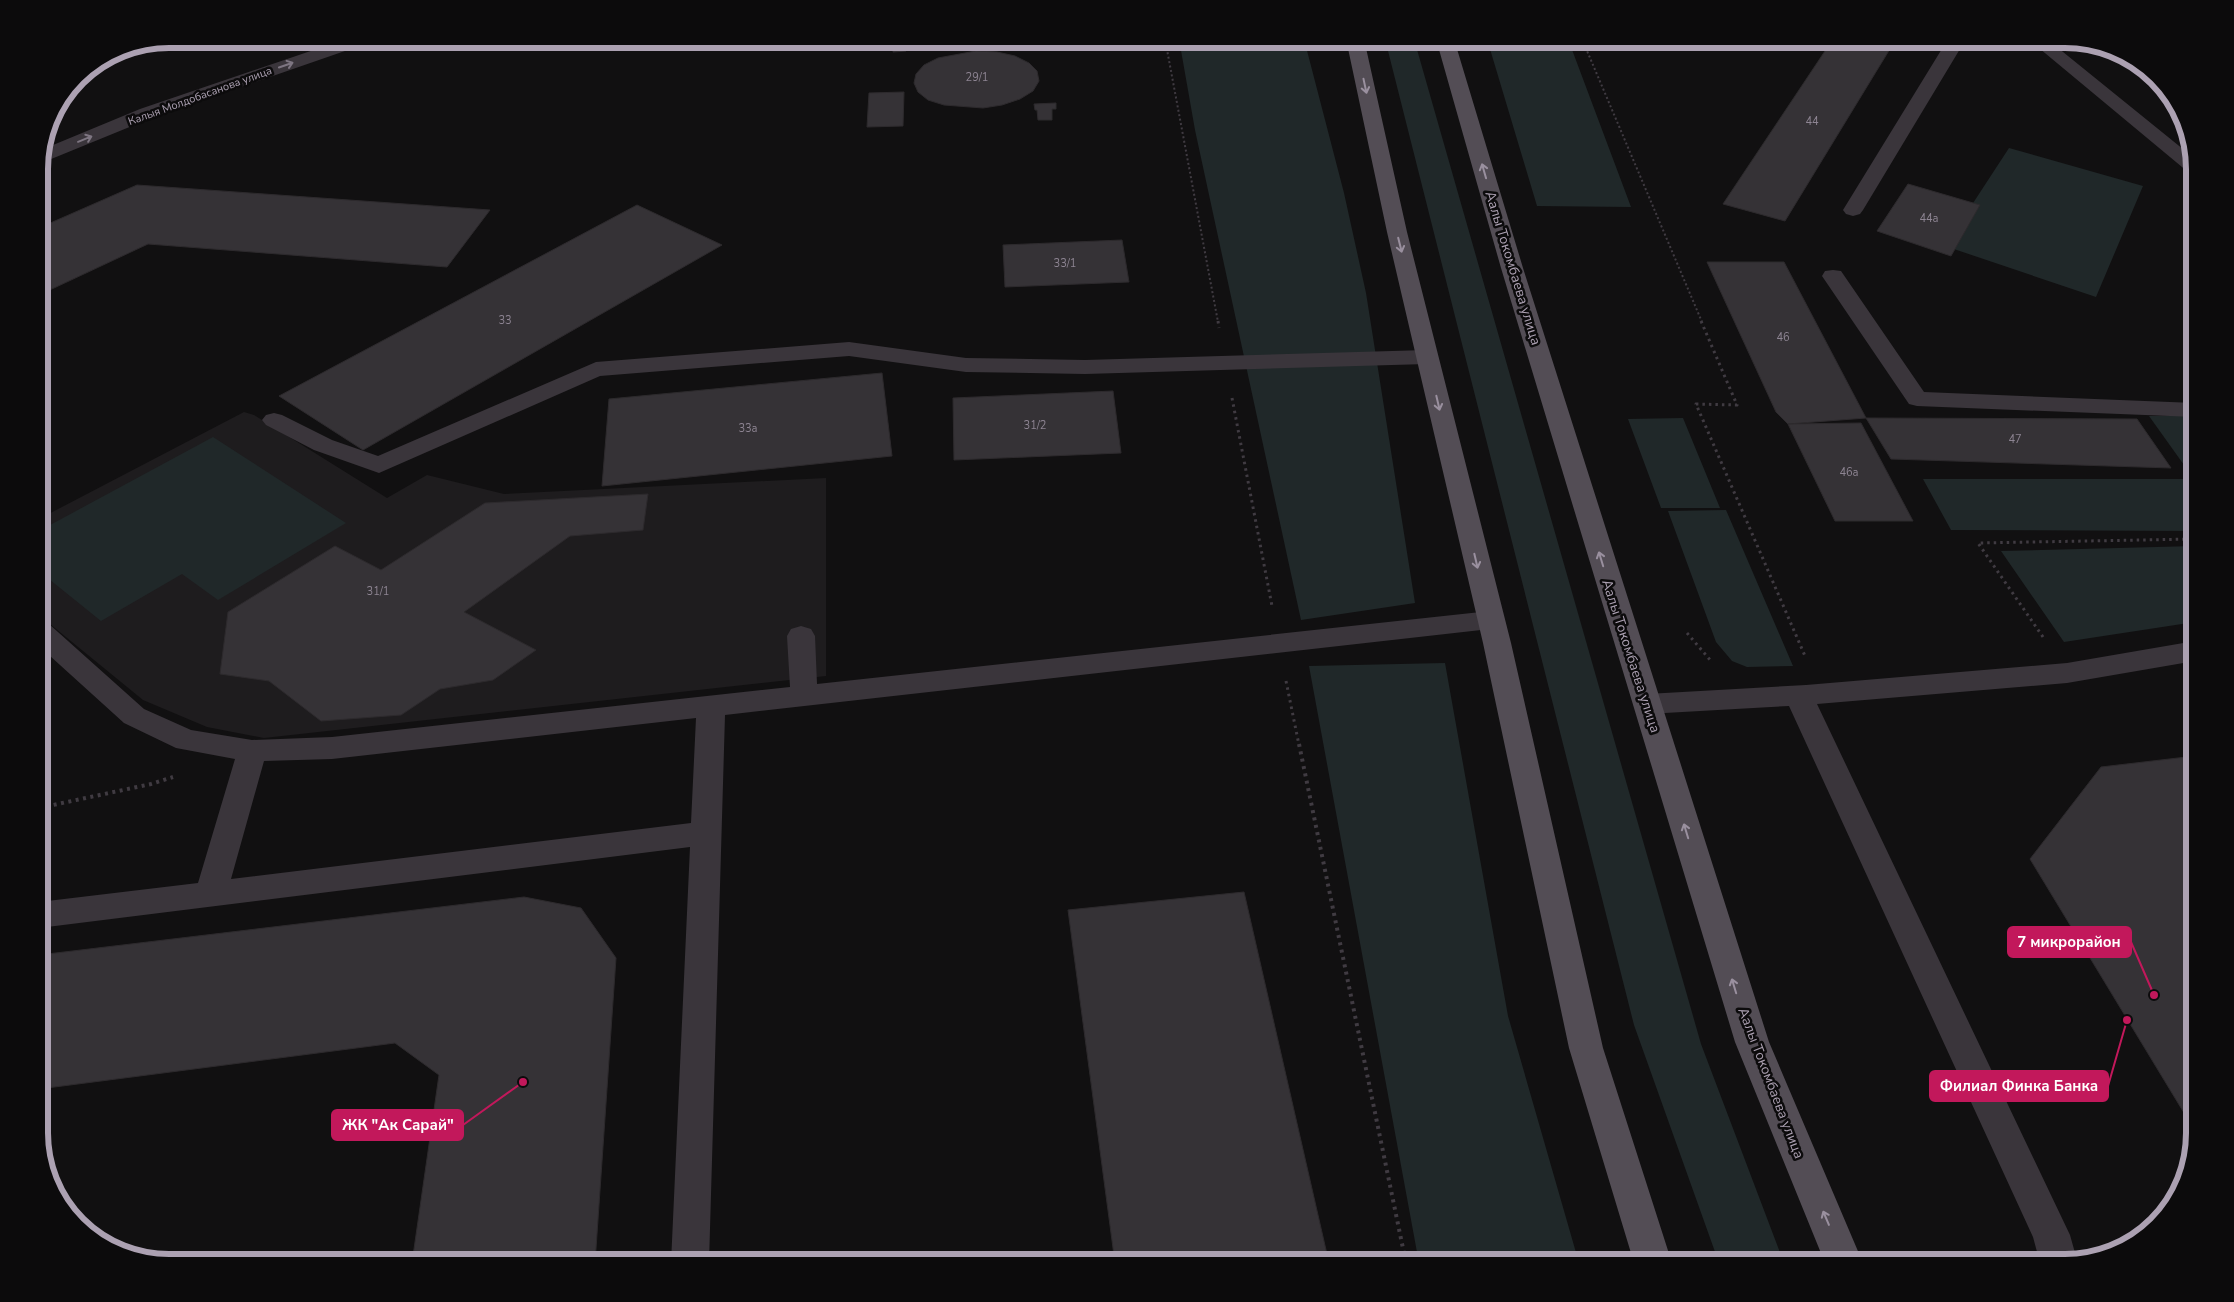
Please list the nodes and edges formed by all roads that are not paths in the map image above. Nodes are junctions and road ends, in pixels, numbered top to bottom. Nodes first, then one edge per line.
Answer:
1 (336, 48) edge
2 (1357, 48) edge
3 (1448, 48) edge
4 (1951, 48) edge
5 (2048, 48) edge
6 (49, 154) edge
7 (2186, 161) edge
8 (1852, 210) dead end
9 (1833, 276) dead end
10 (1427, 357) junction
11 (2186, 410) edge
12 (274, 420) dead end
13 (1490, 620) junction
14 (801, 636) dead end
15 (48, 640) edge
16 (2186, 653) edge
17 (1802, 695) junction
18 (804, 696) junction
19 (1647, 704) junction
20 (711, 706) junction
21 (252, 751) junction
22 (706, 832) junction
23 (211, 893) junction
24 (48, 914) edge
25 (690, 1254) edge
26 (1651, 1254) edge
27 (1840, 1254) edge
28 (2056, 1254) edge

6 -> 1 street, Калыя Молдобасанова улица
2 -> 10 main road
19 -> 3 main road, Аалы Токомбаева улица
4 - 8 street
5 - 7 street
9 - 11 street
10 - 12 street
10 -> 13 main road
13 - 18 street
13 - 26 main road
14 - 18 street
15 - 21 street
16 - 17 street
17 - 19 street
17 - 28 street
18 - 20 street
27 -> 19 main road, Аалы Токомбаева улица
20 - 21 street
20 - 22 street
21 - 23 street
22 - 23 street
22 - 25 street
23 - 24 street

